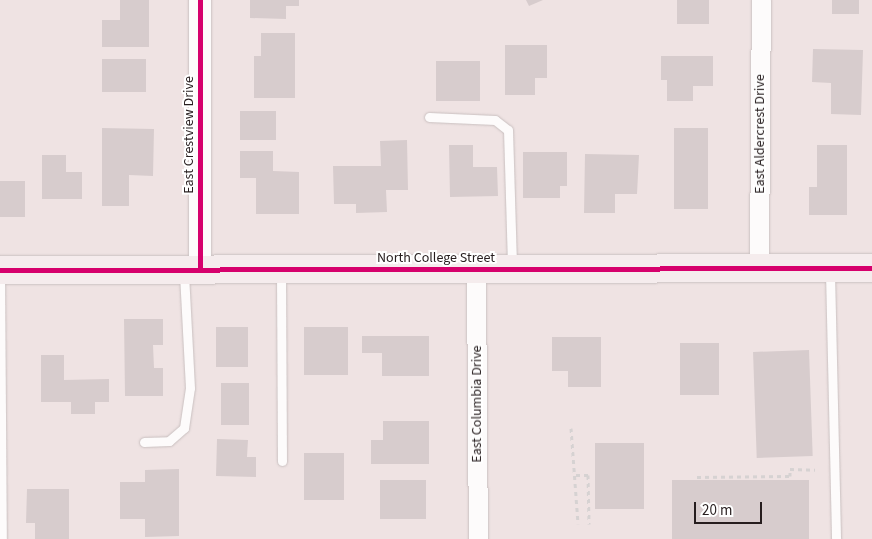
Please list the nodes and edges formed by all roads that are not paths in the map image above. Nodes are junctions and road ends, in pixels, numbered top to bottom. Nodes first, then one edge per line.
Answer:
1 (200, 0) edge
2 (761, 0) edge
3 (429, 117) dead end
4 (759, 268) junction
5 (830, 268) junction
6 (872, 268) edge
7 (512, 269) junction
8 (0, 270) edge
9 (192, 270) junction
10 (281, 270) junction
11 (476, 270) junction
12 (144, 442) dead end
13 (282, 461) dead end
14 (2, 539) edge
15 (478, 539) edge
16 (836, 539) edge

1 - 9 street, East Crestview Drive
2 - 4 street, East Aldercrest Drive
3 - 7 lane
4 - 5 main road, North College Street
4 - 7 main road, North College Street
5 - 6 main road, North College Street
5 - 16 lane
7 - 11 main road, North College Street
8 - 9 main road, North College Street
8 - 14 lane
9 - 10 main road, North College Street
9 - 12 lane
10 - 11 main road, North College Street
10 - 13 lane
11 - 15 street, East Columbia Drive

